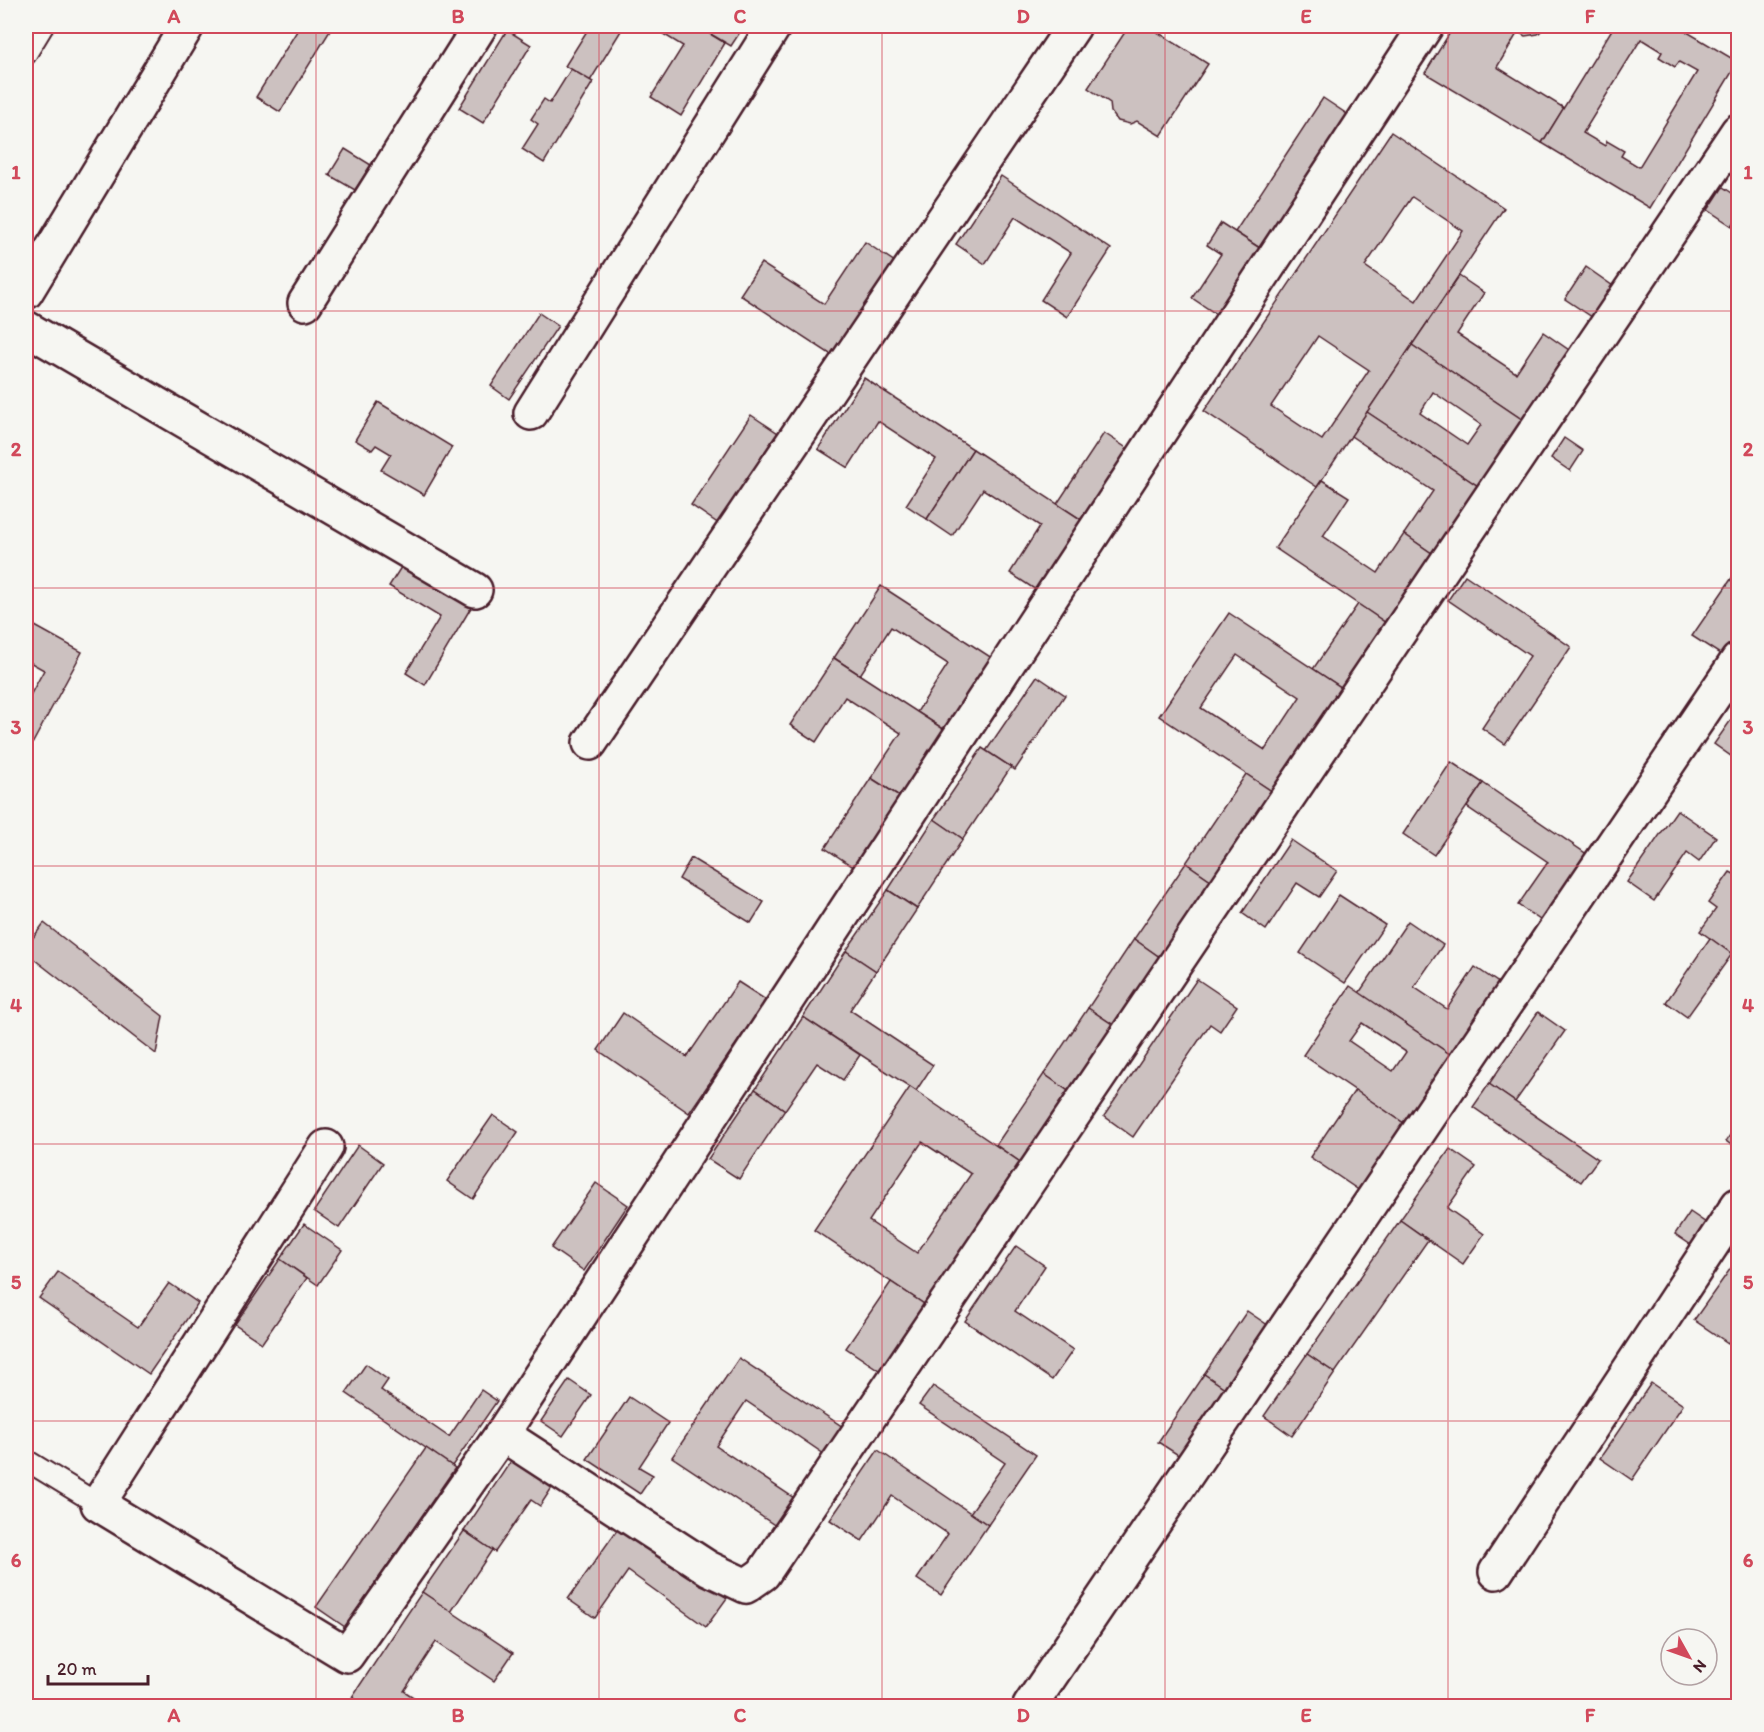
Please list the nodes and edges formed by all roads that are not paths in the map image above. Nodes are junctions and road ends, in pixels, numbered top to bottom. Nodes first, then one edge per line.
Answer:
1 (43, 26) edge
2 (187, 26) edge
3 (480, 26) edge
4 (774, 26) edge
5 (1074, 26) edge
6 (1426, 26) edge
7 (26, 54) edge
8 (1738, 131) edge
9 (26, 292) edge
10 (305, 303) dead end
11 (26, 328) edge
12 (531, 413) dead end
13 (475, 590) dead end
14 (1738, 660) edge
15 (590, 743) dead end
16 (326, 1147) dead end
17 (1738, 1205) edge
18 (502, 1434) junction
19 (26, 1460) edge
20 (98, 1503) junction
21 (1496, 1572) dead end
22 (1030, 1707) edge

1 - 7 lane
2 - 9 street
3 - 10 street
4 - 12 street
5 - 15 street
6 - 18 street
8 - 18 street
11 - 13 street
14 - 22 street
16 - 20 street
17 - 21 street
18 - 20 street
19 - 20 lane

